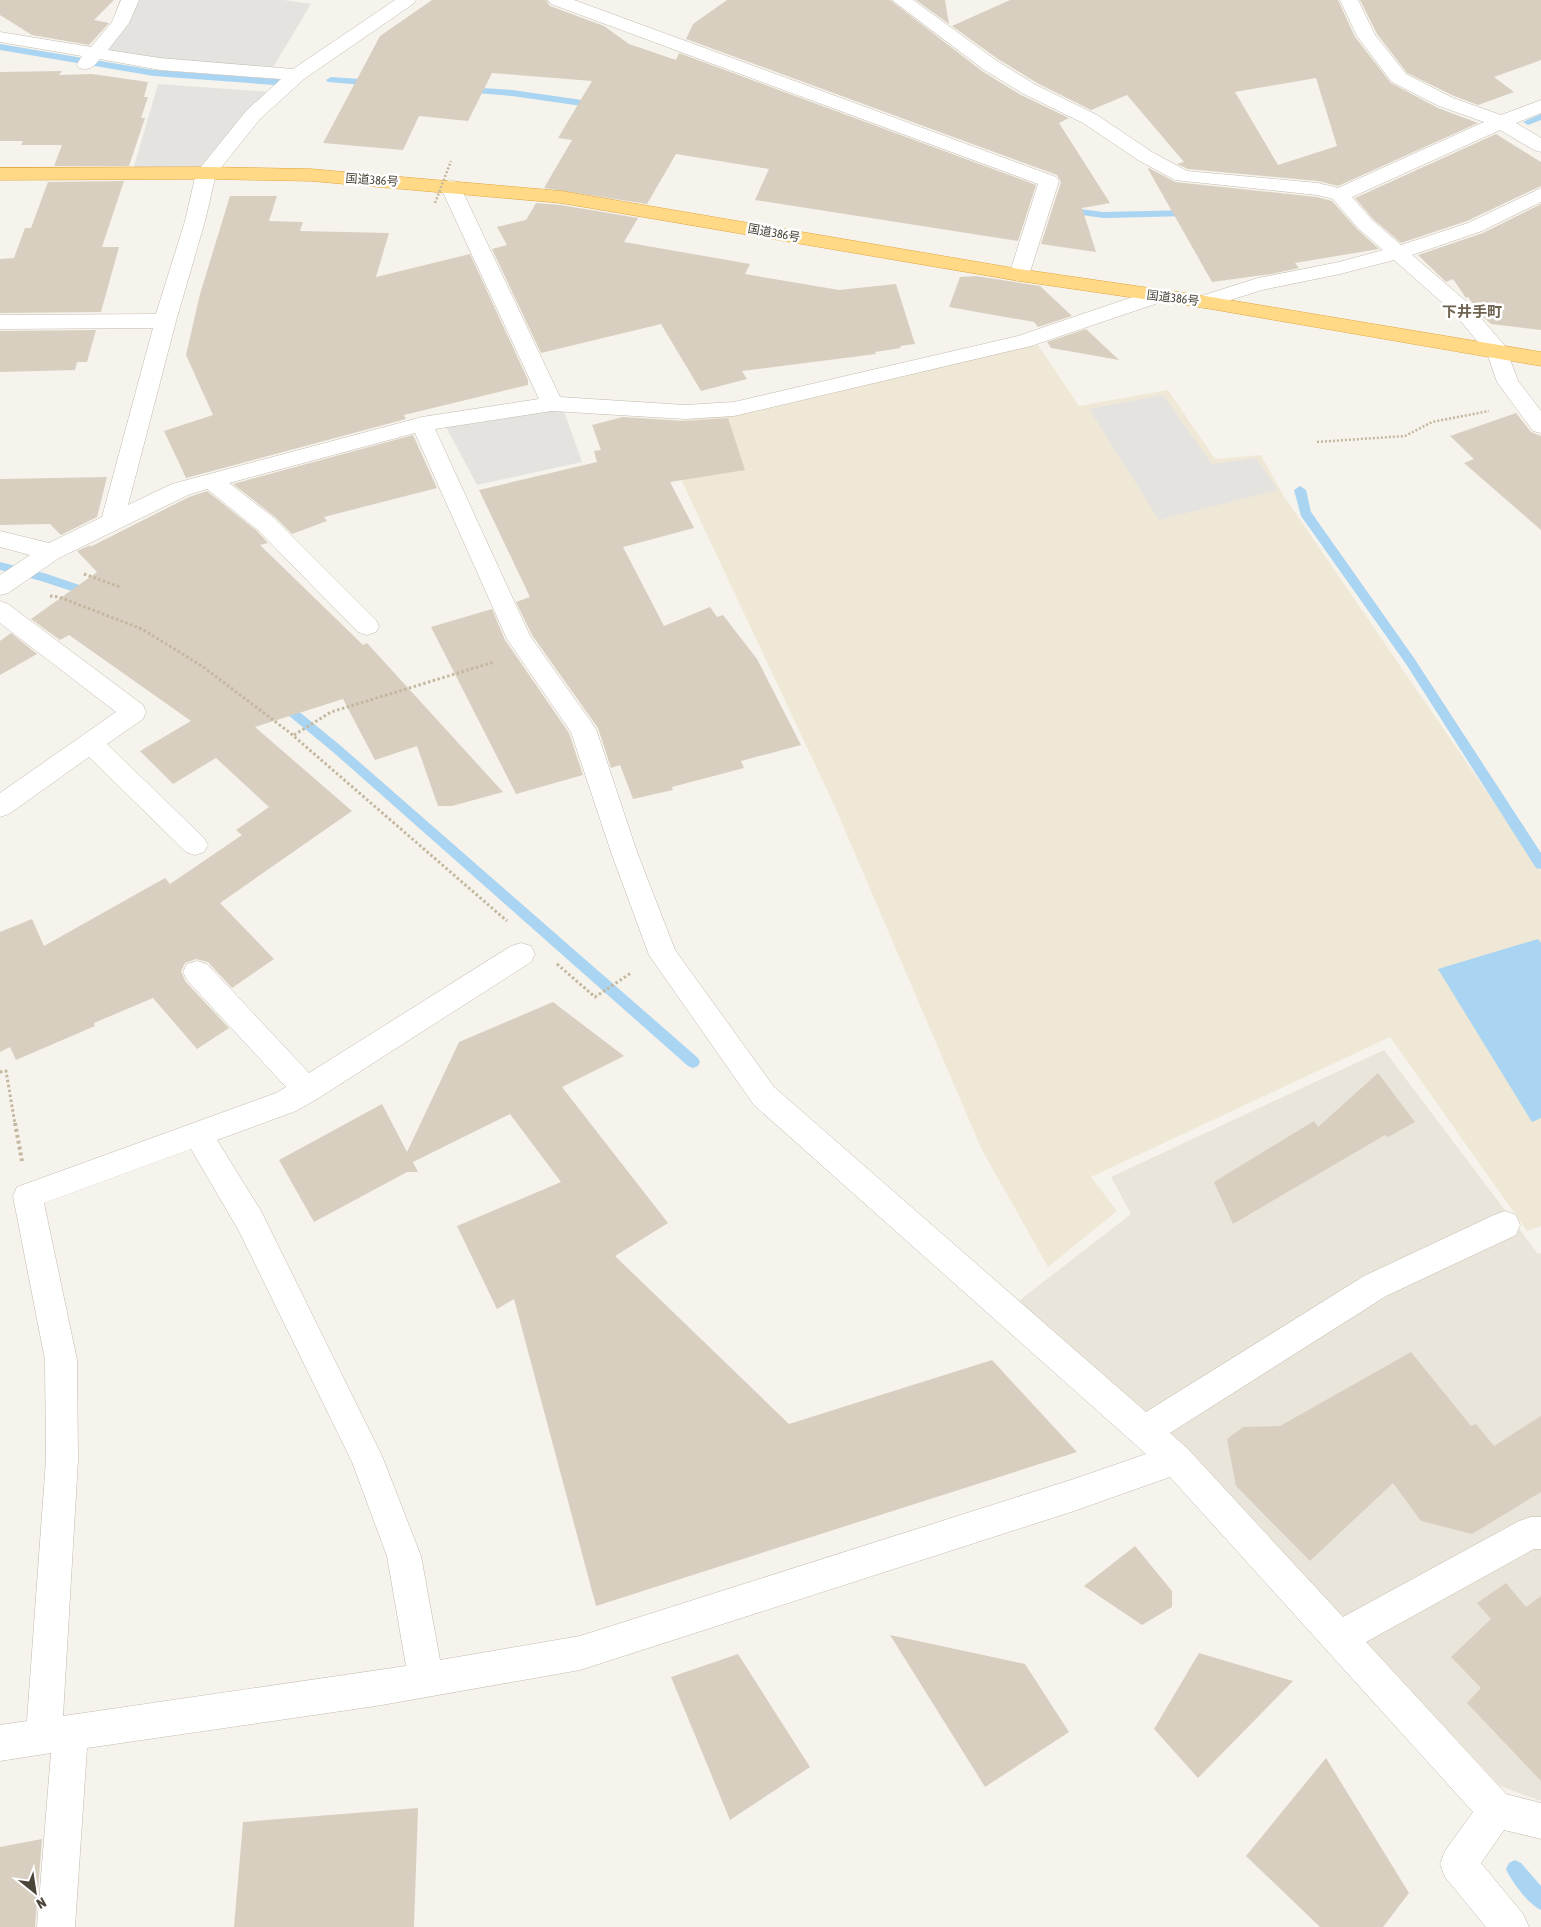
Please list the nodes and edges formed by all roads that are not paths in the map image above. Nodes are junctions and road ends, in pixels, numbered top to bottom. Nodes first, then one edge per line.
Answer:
1 (130, 0) edge
2 (407, 0) edge
3 (556, 0) edge
4 (900, 0) edge
5 (1349, 0) edge
6 (0, 37) edge
7 (97, 54) junction
8 (297, 75) junction
9 (281, 89) junction
10 (1541, 106) edge
11 (1501, 122) junction
12 (1541, 146) edge
13 (206, 173) junction
14 (0, 174) edge
15 (450, 186) junction
16 (1541, 194) edge
17 (1340, 195) junction
18 (1397, 253) junction
19 (1019, 275) junction
20 (1157, 296) junction
21 (1205, 302) junction
22 (166, 321) junction
23 (0, 322) edge
24 (1497, 351) junction
25 (1541, 359) edge
26 (552, 404) junction
27 (422, 424) junction
28 (1541, 426) edge
29 (211, 481) junction
30 (113, 520) junction
31 (0, 539) edge
32 (51, 552) junction
33 (0, 587) edge
34 (0, 610) edge
35 (367, 626) dead end
36 (90, 743) junction
37 (0, 807) edge
38 (195, 845) dead end
39 (536, 956) road end
40 (197, 972) dead end
41 (307, 1090) junction
42 (198, 1135) junction
43 (1505, 1225) dead end
44 (1144, 1431) junction
45 (1176, 1459) junction
46 (1541, 1533) edge
47 (1339, 1638) junction
48 (426, 1681) junction
49 (57, 1736) junction
50 (0, 1743) edge
51 (1496, 1810) junction
52 (1541, 1821) edge
53 (56, 1927) edge
54 (1510, 1927) edge

1 - 7 street
2 - 8 street
3 - 19 street
4 - 17 street
5 - 11 street
6 - 7 street
7 - 8 street
7 - 9 street
8 - 9 street
9 - 13 street
10 - 11 street
11 - 12 street
11 - 17 street
13 - 14 highway, 国道386号
13 - 15 highway, 国道386号
13 - 22 street
15 - 19 highway, 国道386号
15 - 26 street
16 - 18 street
17 - 18 street
18 - 21 street
18 - 24 street
19 - 20 highway, 国道386号
20 - 21 highway, 国道386号
20 - 26 street
21 - 24 highway, 国道386号
22 - 23 street
22 - 30 street
24 - 25 highway, 国道386号
24 - 28 street
26 - 27 street
27 - 29 street
27 - 44 street
29 - 30 street
29 - 35 street
30 - 32 street
31 - 32 street
32 - 33 street
34 - 36 street
36 - 37 street
36 - 38 street
39 - 41 street
40 - 41 street
41 - 42 street
42 - 48 street
42 - 49 street
43 - 44 street
44 - 45 street
45 - 47 street
45 - 48 street
46 - 47 street
47 - 51 street
48 - 49 street
49 - 50 street
49 - 53 street
51 - 52 street
51 - 54 street

